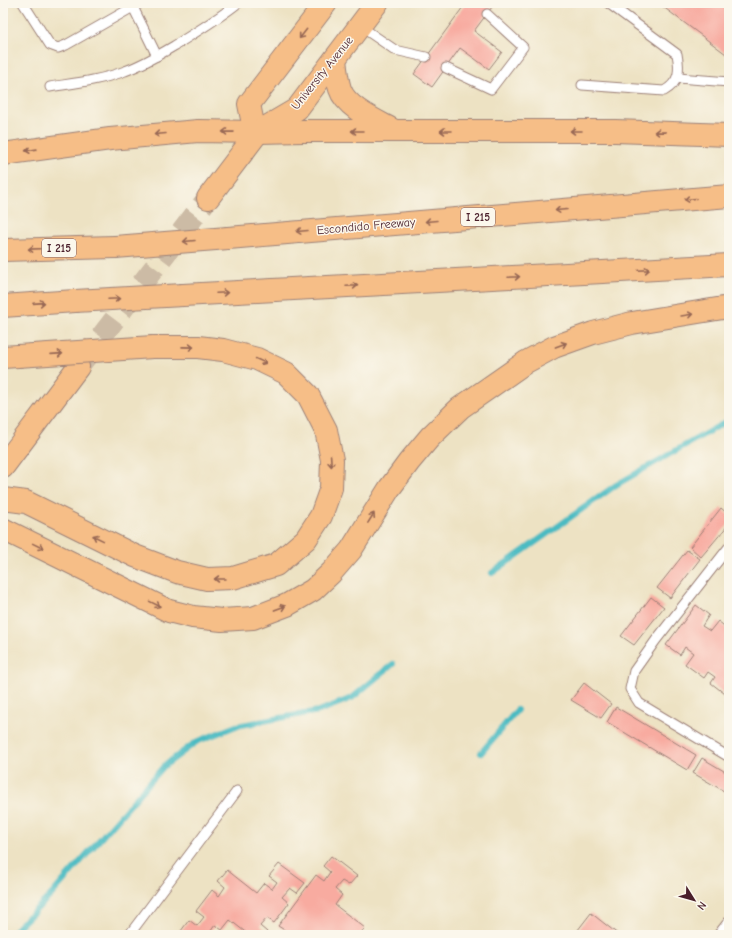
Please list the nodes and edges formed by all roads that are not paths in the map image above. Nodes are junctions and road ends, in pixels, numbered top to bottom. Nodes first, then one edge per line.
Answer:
1 (23, 3) edge
2 (238, 3) edge
3 (326, 3) edge
4 (377, 3) edge
5 (608, 3) edge
6 (136, 5) edge
7 (487, 14) dead end
8 (360, 26) junction
9 (157, 56) junction
10 (426, 58) dead end
11 (334, 59) junction
12 (446, 68) dead end
13 (678, 78) junction
14 (729, 82) edge
15 (582, 85) dead end
16 (50, 87) dead end
17 (258, 132) junction
18 (396, 132) junction
19 (729, 135) edge
20 (3, 154) edge
21 (729, 196) edge
22 (208, 198) tunnel mouth
23 (3, 250) edge
24 (729, 265) edge
25 (3, 306) edge
26 (729, 307) edge
27 (11, 357) edge
28 (78, 367) tunnel mouth
29 (8, 457) edge
30 (3, 499) edge
31 (3, 529) edge
32 (729, 547) edge
33 (729, 757) edge
34 (237, 791) dead end
35 (729, 921) edge
36 (129, 935) edge
37 (718, 935) edge

1 - 6 lane
2 - 9 lane
3 -> 17 main road
4 - 8 main road, University Avenue
5 - 13 lane
6 - 9 lane
7 - 12 lane
8 - 10 lane
8 - 11 main road, University Avenue
9 - 16 lane
11 - 17 main road, University Avenue
11 - 18 main road
13 - 14 lane
13 - 15 lane
18 -> 17 main road
17 -> 20 main road
17 - 22 main road, University Avenue
19 -> 18 main road
21 -> 23 main road, Escondido Freeway / I 215, bridge
25 -> 24 main road, bridge
31 -> 26 main road
27 -> 30 main road, bridge
28 - 29 main road
32 - 33 lane
34 - 36 lane
35 - 37 lane

